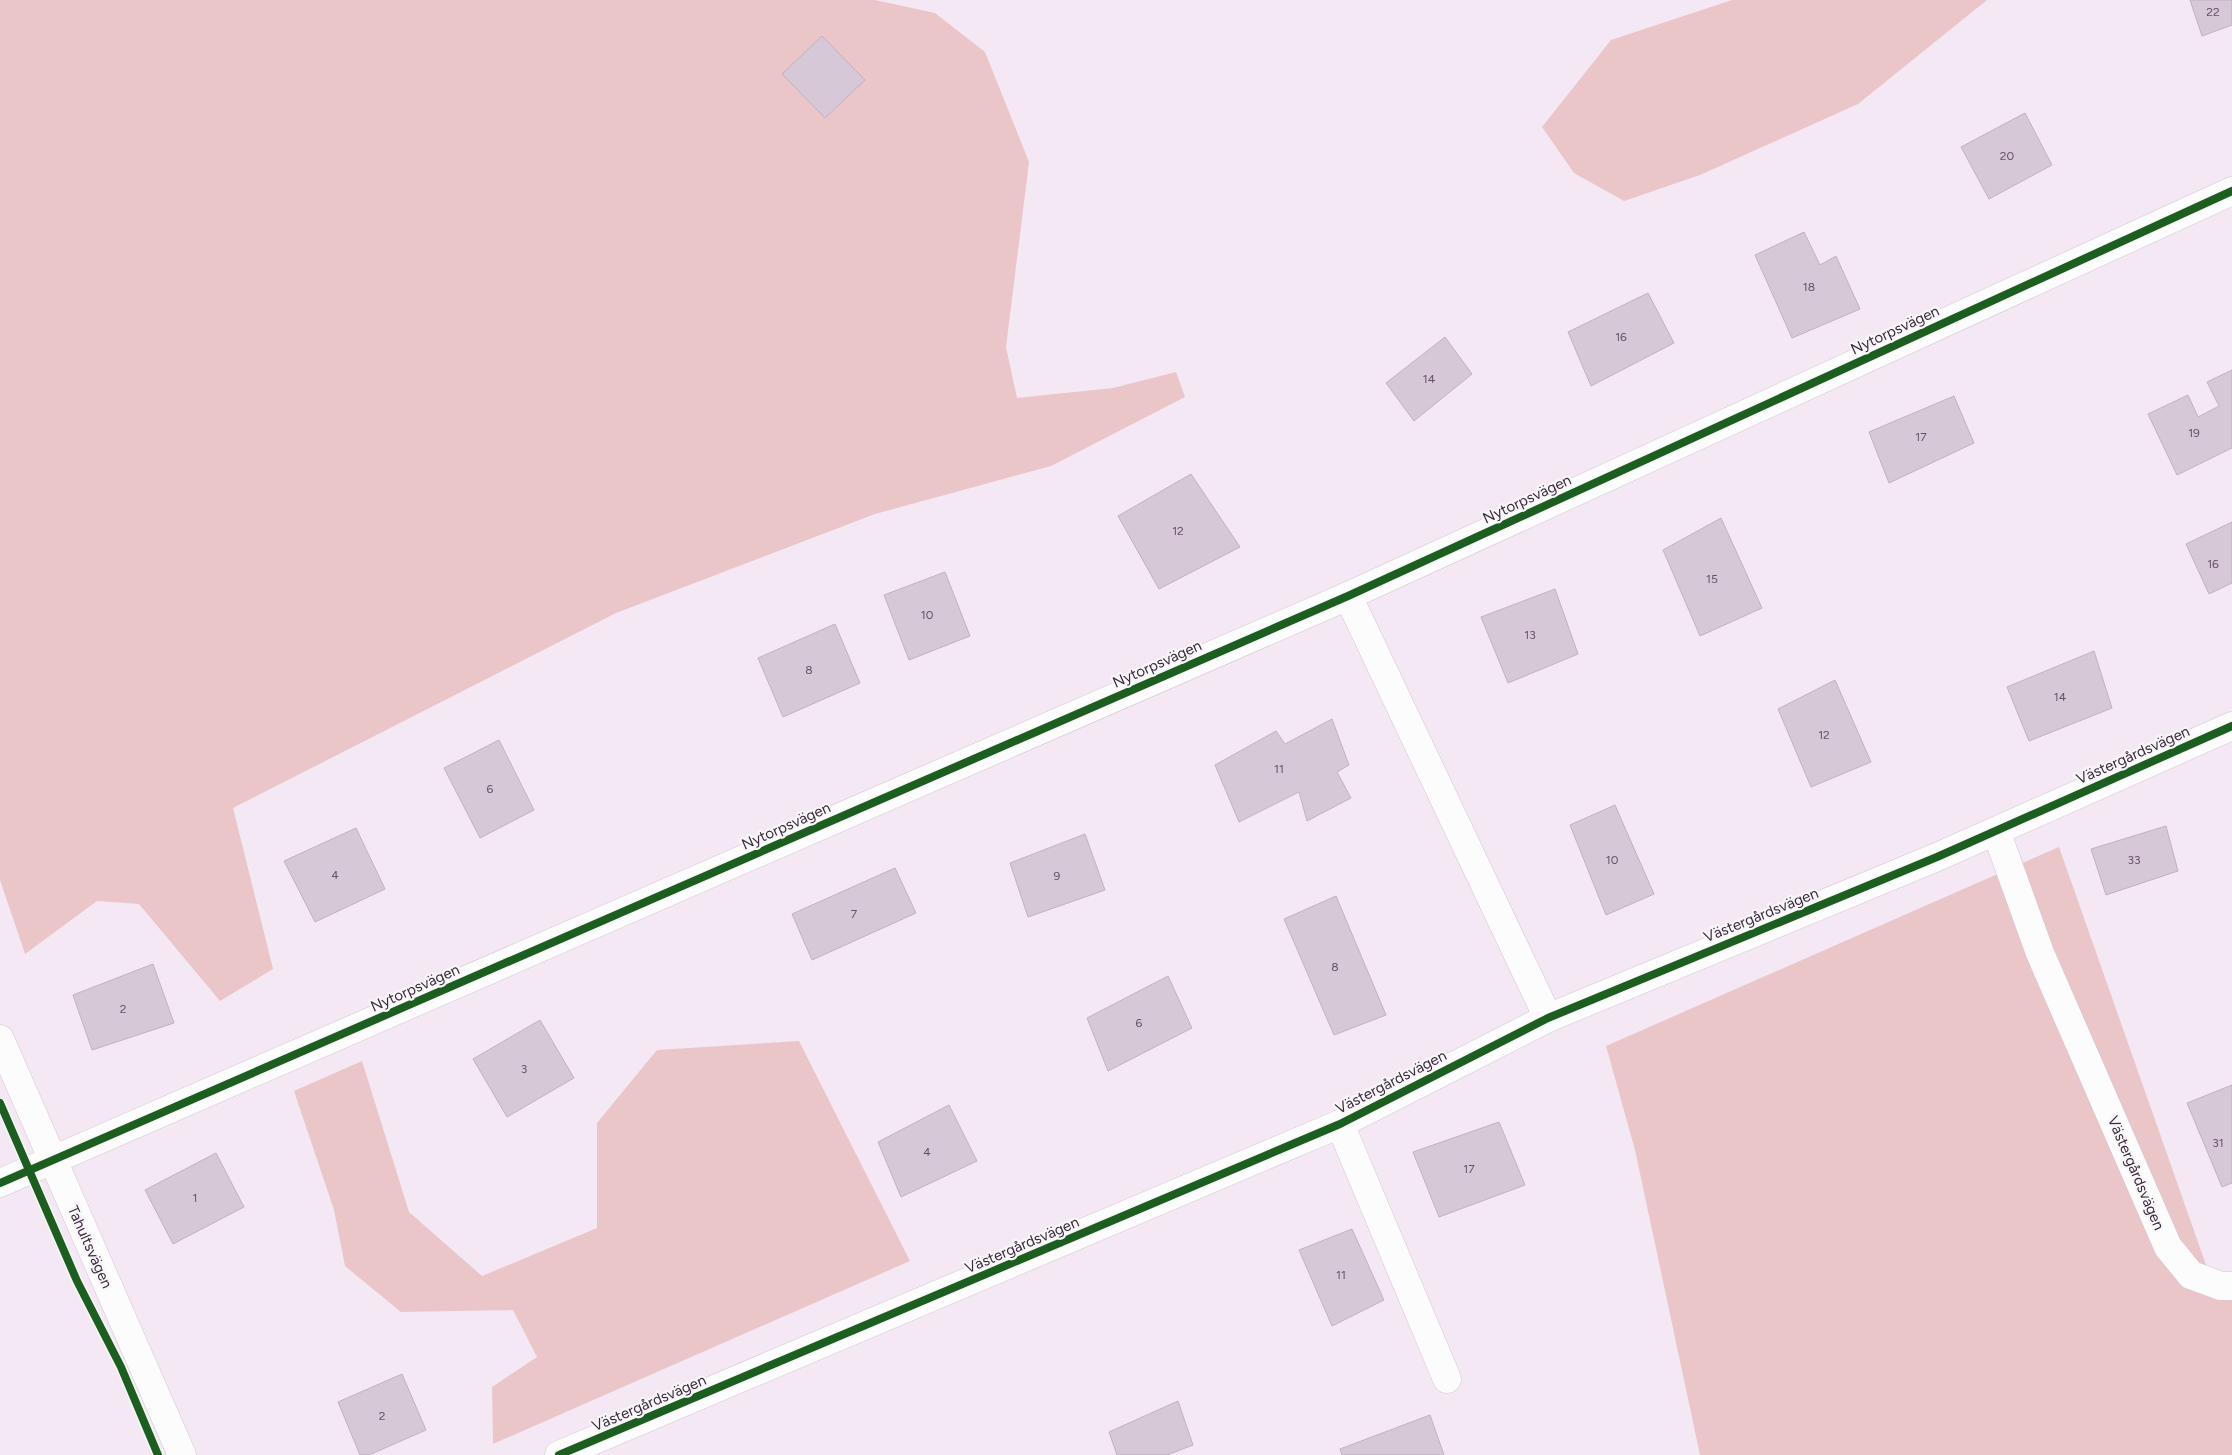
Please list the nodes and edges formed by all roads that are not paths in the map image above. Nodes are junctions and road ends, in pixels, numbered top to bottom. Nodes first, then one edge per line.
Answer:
1 (2232, 191) edge
2 (1348, 596) junction
3 (2232, 726) edge
4 (1996, 831) junction
5 (1548, 1018) junction
6 (0, 1039) edge
7 (1340, 1124) junction
8 (52, 1160) junction
9 (0, 1183) edge
10 (2232, 1286) edge
11 (1447, 1379) dead end
12 (182, 1455) edge
13 (559, 1455) edge

1 - 2 street, Nytorpsvägen
2 - 5 street
2 - 8 street, Nytorpsvägen
3 - 4 street, Västergårdsvägen
4 - 5 street, Västergårdsvägen
4 - 10 street, Västergårdsvägen
5 - 7 street, Västergårdsvägen
6 - 8 street, Tahultsvägen
7 - 11 street, Västergårdsvägen
7 - 13 street, Västergårdsvägen
8 - 9 street, Nytorpsvägen
8 - 12 street, Tahultsvägen

